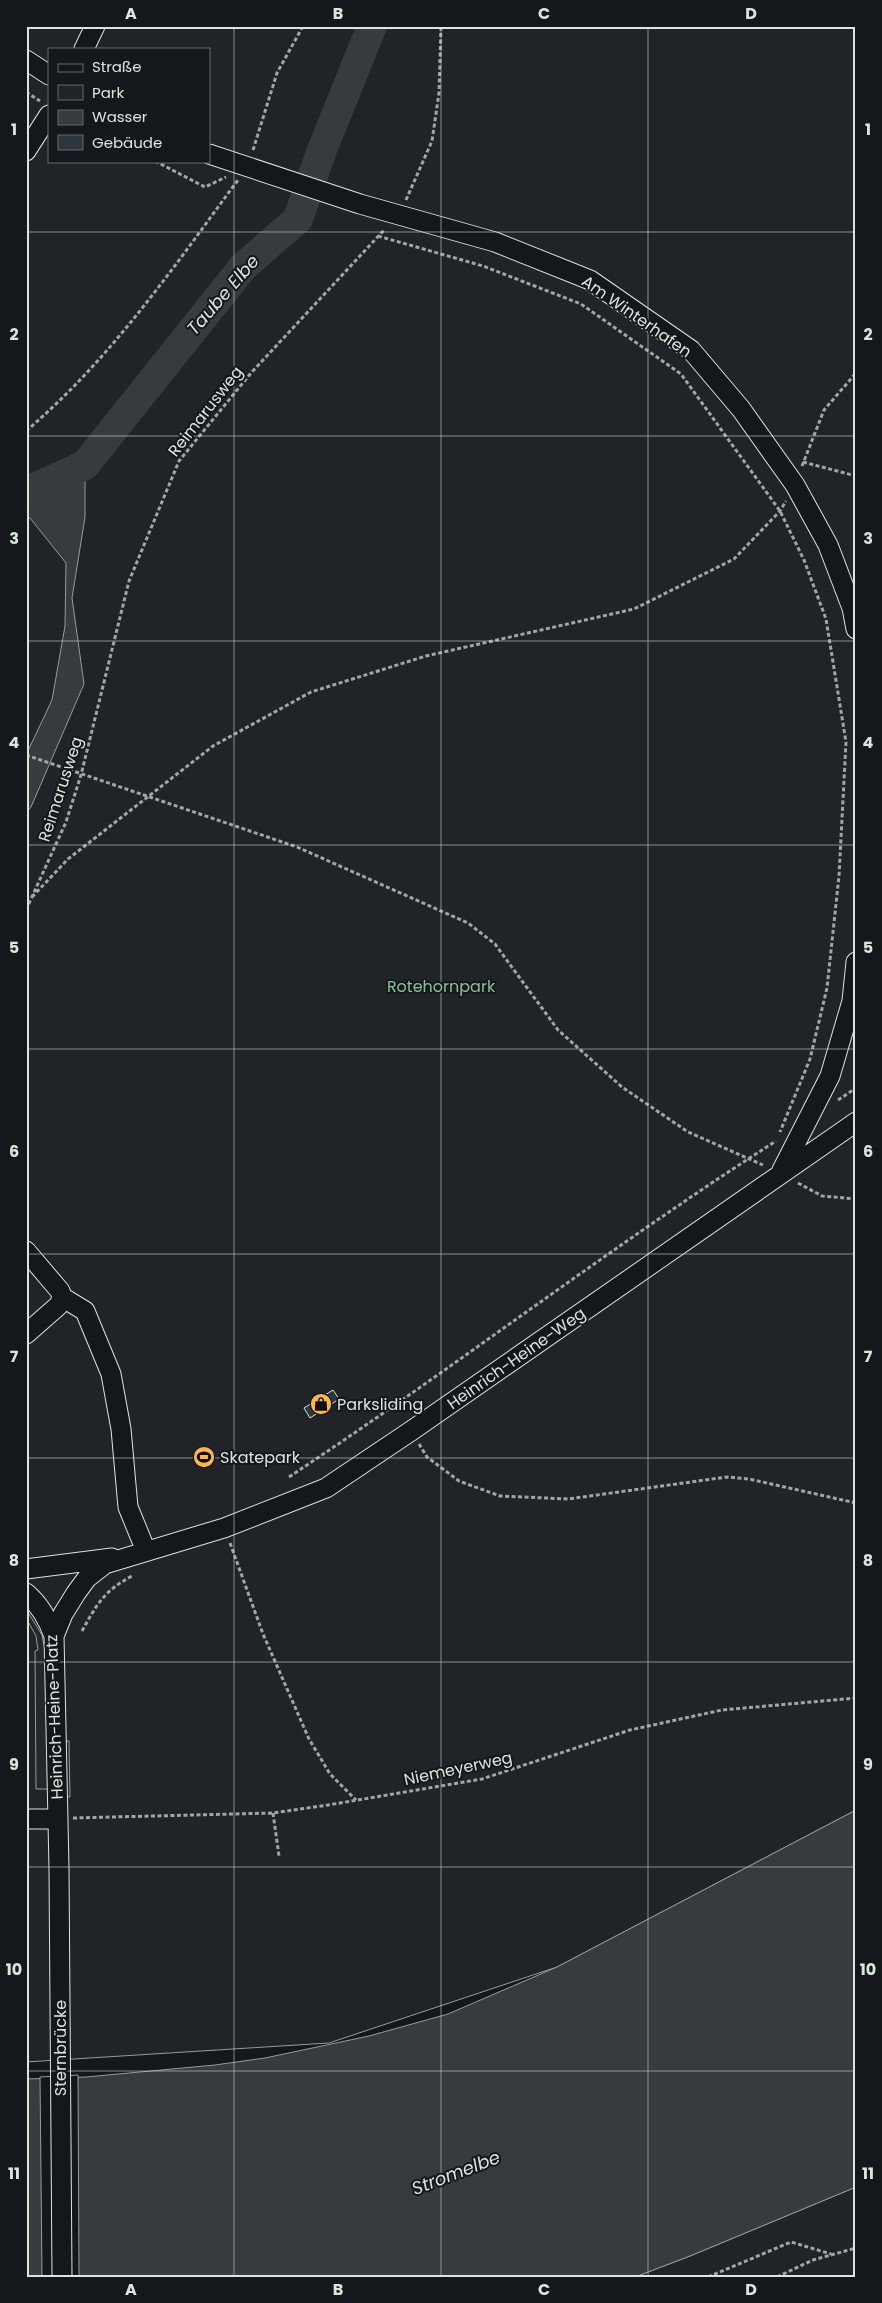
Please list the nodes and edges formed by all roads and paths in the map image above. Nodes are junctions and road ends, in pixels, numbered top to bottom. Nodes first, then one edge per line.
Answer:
1 (95, 26) edge
2 (303, 26) edge
3 (441, 26) edge
4 (84, 48) edge
5 (26, 60) edge
6 (48, 74) edge
7 (26, 92) edge
8 (45, 109) edge
9 (26, 151) edge
10 (210, 154) edge
11 (157, 162) edge
12 (248, 167) junction
13 (399, 216) junction
14 (378, 236) junction
15 (856, 373) edge
16 (26, 431) edge
17 (803, 462) junction
18 (856, 476) edge
19 (795, 485) junction
20 (780, 511) junction
21 (856, 629) edge
22 (26, 755) edge
23 (81, 775) junction
24 (148, 795) junction
25 (32, 897) junction
26 (26, 910) edge
27 (856, 962) edge
28 (856, 1088) edge
29 (832, 1104) dead end
30 (856, 1122) edge
31 (784, 1136) dead end
32 (776, 1141) junction
33 (748, 1158) junction
34 (780, 1173) junction
35 (856, 1199) edge
36 (26, 1251) edge
37 (62, 1297) junction
38 (26, 1334) edge
39 (411, 1431) junction
40 (289, 1477) dead end
41 (856, 1503) edge
42 (220, 1546) dead end
43 (146, 1551) junction
44 (124, 1557) junction
45 (26, 1569) edge
46 (138, 1573) dead end
47 (26, 1593) edge
48 (82, 1631) dead end
49 (54, 1636) junction
50 (856, 1698) edge
51 (356, 1800) junction
52 (273, 1813) junction
53 (58, 1819) junction
54 (26, 1820) edge
55 (279, 1856) dead end
56 (856, 2248) edge
57 (831, 2254) junction
58 (62, 2277) edge
59 (708, 2277) edge
60 (777, 2277) edge

1 - 4 street
2 - 12 path
3 - 13 path, Reimarusweg
5 - 6 street
7 - 8 path
8 - 9 street
10 - 12 street
11 - 12 path
12 - 13 street, Am Winterhafen
12 - 16 path
13 - 14 path, Reimarusweg
13 - 19 street, Am Winterhafen
14 - 20 path
14 - 23 path, Reimarusweg
15 - 17 path
17 - 18 path
17 - 19 path
19 - 20 path
19 - 21 street, Am Winterhafen
20 - 24 path
20 - 32 path
22 - 23 path
23 - 24 path
23 - 25 path, Reimarusweg
24 - 25 path
24 - 33 path
25 - 26 path, Reimarusweg
27 - 34 street
28 - 29 path
30 - 34 street, Heinrich-Heine-Weg
31 - 32 path, Heinrich-Heine-Weg
32 - 33 path, Heinrich-Heine-Weg
33 - 34 path
33 - 40 path, Heinrich-Heine-Weg
34 - 35 path
34 - 39 street, Heinrich-Heine-Weg
36 - 37 street
37 - 38 street
37 - 43 street
39 - 41 path
39 - 43 street, Heinrich-Heine-Weg
42 - 51 path
43 - 44 street, Heinrich-Heine-Weg
44 - 45 street, Heinrich-Heine-Weg
44 - 49 street, Heinrich-Heine-Weg
46 - 48 path
47 - 49 street, Heinrich-Heine-Platz
49 - 53 street, Heinrich-Heine-Platz
50 - 51 path, Niemeyerweg
51 - 52 path, Niemeyerweg
52 - 53 path, Niemeyerweg
52 - 55 path
53 - 54 street, Heinrich-Heine-Platz
53 - 58 street, Sternbrücke
56 - 57 path
57 - 59 path
57 - 60 path

